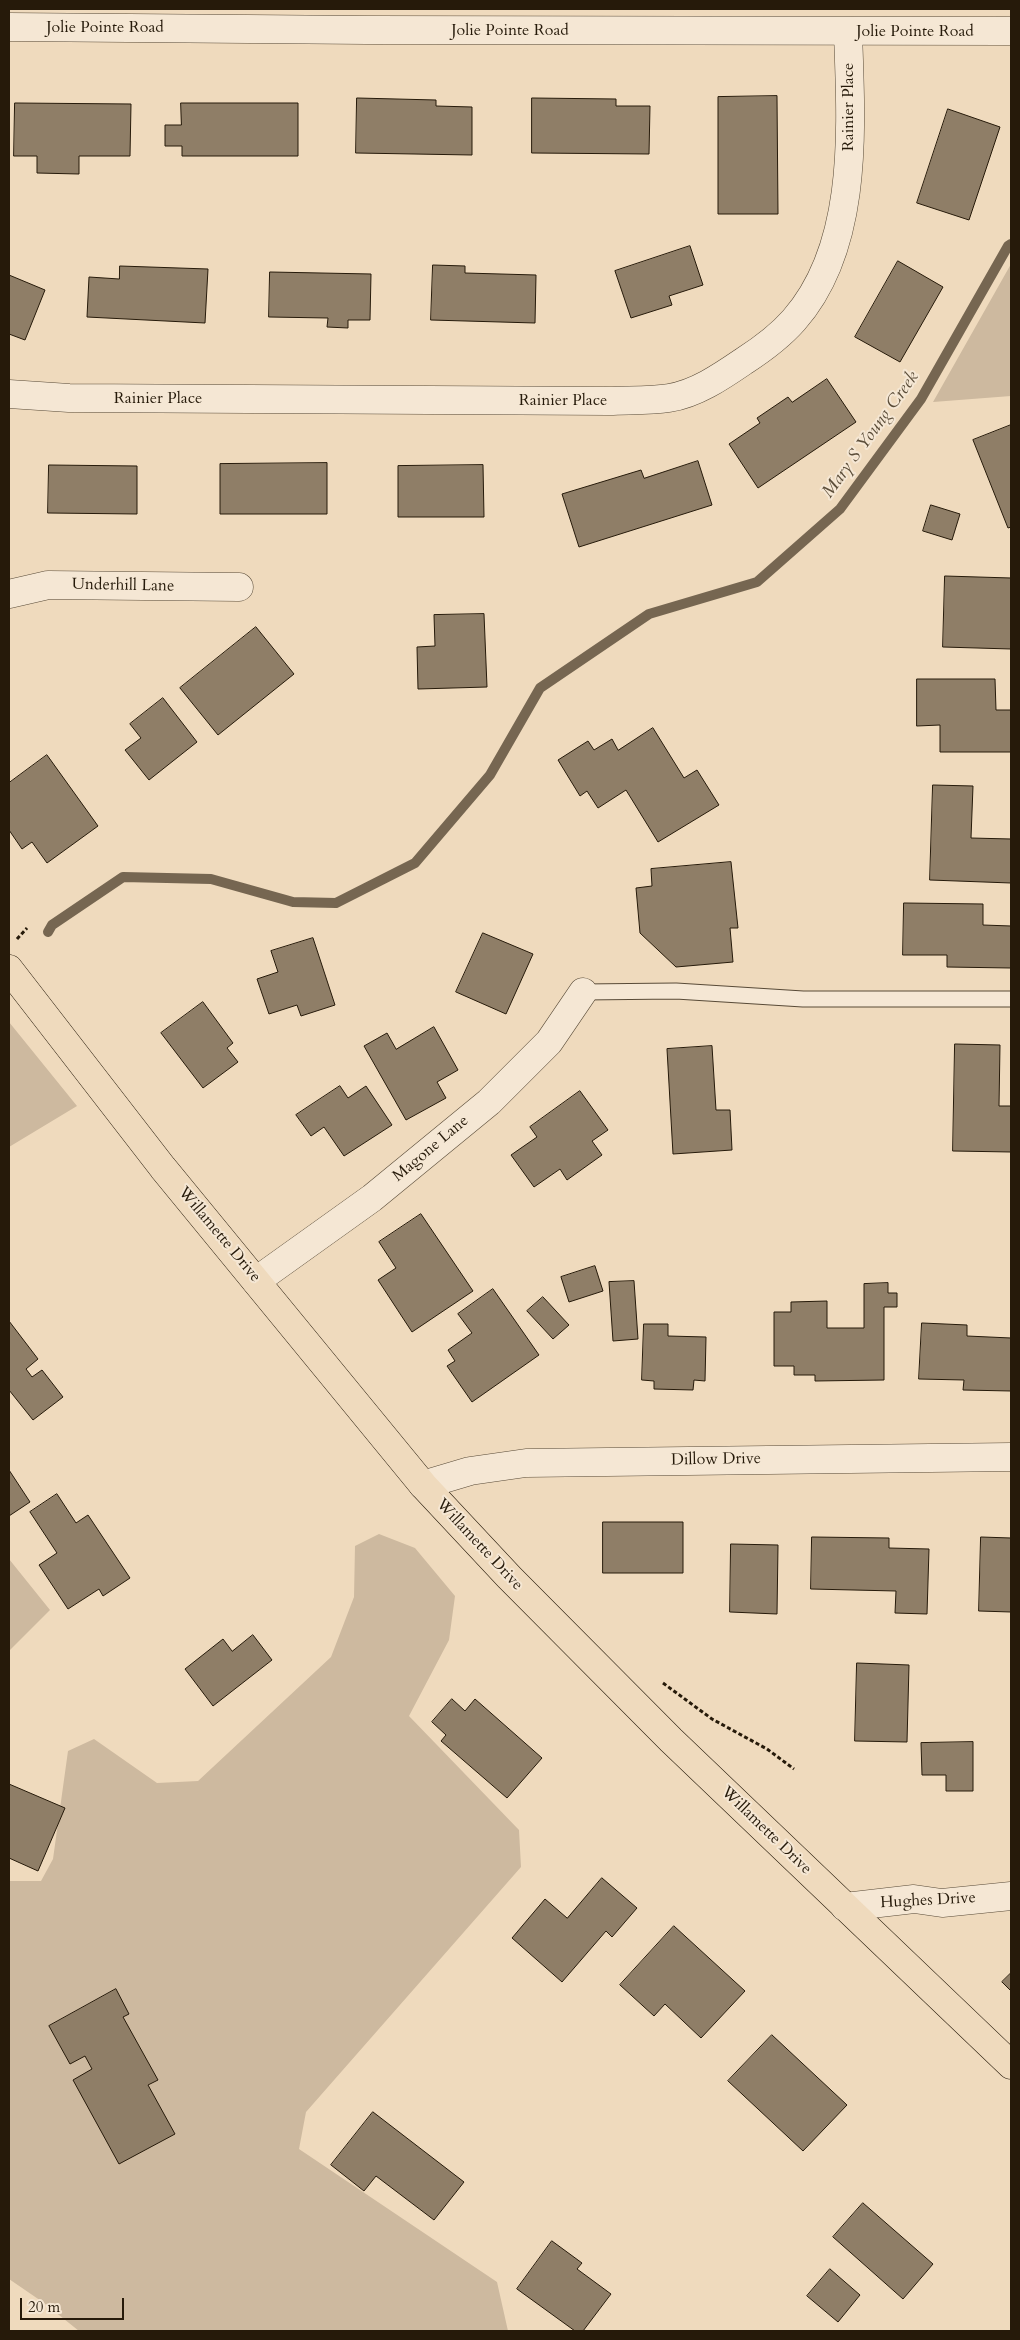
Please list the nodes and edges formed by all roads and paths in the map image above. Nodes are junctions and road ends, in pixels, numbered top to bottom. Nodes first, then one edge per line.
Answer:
1 (9, 27) edge
2 (1011, 31) edge
3 (848, 32) junction
4 (9, 394) edge
5 (238, 587) dead end
6 (9, 594) edge
7 (9, 969) edge
8 (582, 992) joint
9 (1011, 999) edge
10 (256, 1281) junction
11 (1011, 1458) edge
12 (423, 1484) junction
13 (662, 1682) dead end
14 (794, 1769) dead end
15 (1011, 1896) edge
16 (844, 1907) junction
17 (1011, 2065) edge

1 - 3 street, Jolie Pointe Road
2 - 3 street, Jolie Pointe Road
3 - 4 street, Rainier Place
5 - 6 street, Underhill Lane
7 - 10 main road, Willamette Drive
8 - 9 lane
8 - 10 street, Magone Lane
10 - 12 main road, Willamette Drive
11 - 12 street, Dillow Drive
12 - 16 main road, Willamette Drive
13 - 14 path
15 - 16 street, Hughes Drive
16 - 17 main road, Willamette Drive

